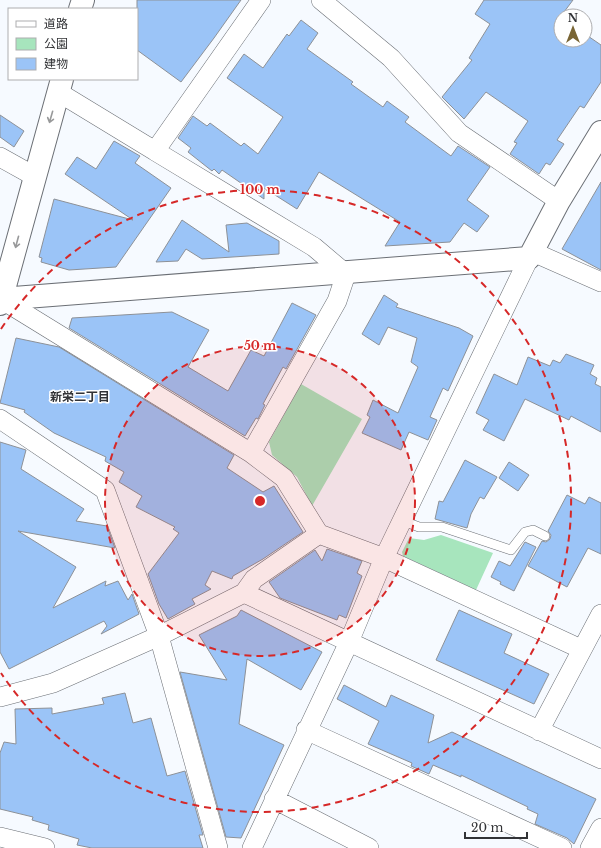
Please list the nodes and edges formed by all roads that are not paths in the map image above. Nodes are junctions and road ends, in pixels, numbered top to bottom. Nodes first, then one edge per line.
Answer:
1 (261, 0) edge
2 (321, 0) edge
3 (60, 85) edge
4 (601, 134) edge
5 (155, 151) junction
6 (0, 157) edge
7 (34, 176) junction
8 (559, 201) junction
9 (531, 255) junction
10 (346, 274) junction
11 (601, 282) edge
12 (0, 301) edge
13 (0, 419) edge
14 (252, 453) junction
15 (403, 521) junction
16 (318, 534) junction
17 (545, 536) dead end
18 (384, 558) junction
19 (244, 593) junction
20 (601, 614) edge
21 (160, 636) junction
22 (348, 642) junction
23 (582, 649) junction
24 (0, 696) edge
25 (306, 730) junction
26 (539, 731) junction
27 (601, 759) edge
28 (274, 800) junction
29 (601, 828) edge
30 (0, 837) edge
31 (45, 848) edge
32 (218, 848) edge
33 (252, 848) edge
34 (369, 848) edge
35 (562, 848) edge
36 (590, 848) edge

1 - 5 street
2 - 8 street
3 - 5 street
3 -> 7 street
4 - 8 street
5 - 10 street
6 - 7 street
7 -> 12 street
8 - 9 street
9 - 10 street
9 - 11 street
9 - 15 street
10 - 12 street
10 - 14 street
12 - 14 street
13 - 21 street
14 - 16 street
15 - 17 lane
15 - 18 street
16 - 18 street
16 - 19 street
18 - 22 street
18 - 23 street
19 - 21 street
19 - 22 street
20 - 23 street
21 - 24 street
21 - 32 street
22 - 25 street
22 - 26 street
23 - 26 street
25 - 28 street
25 - 35 street
26 - 27 street
28 - 33 street
28 - 34 street
29 - 36 street
30 - 31 street

